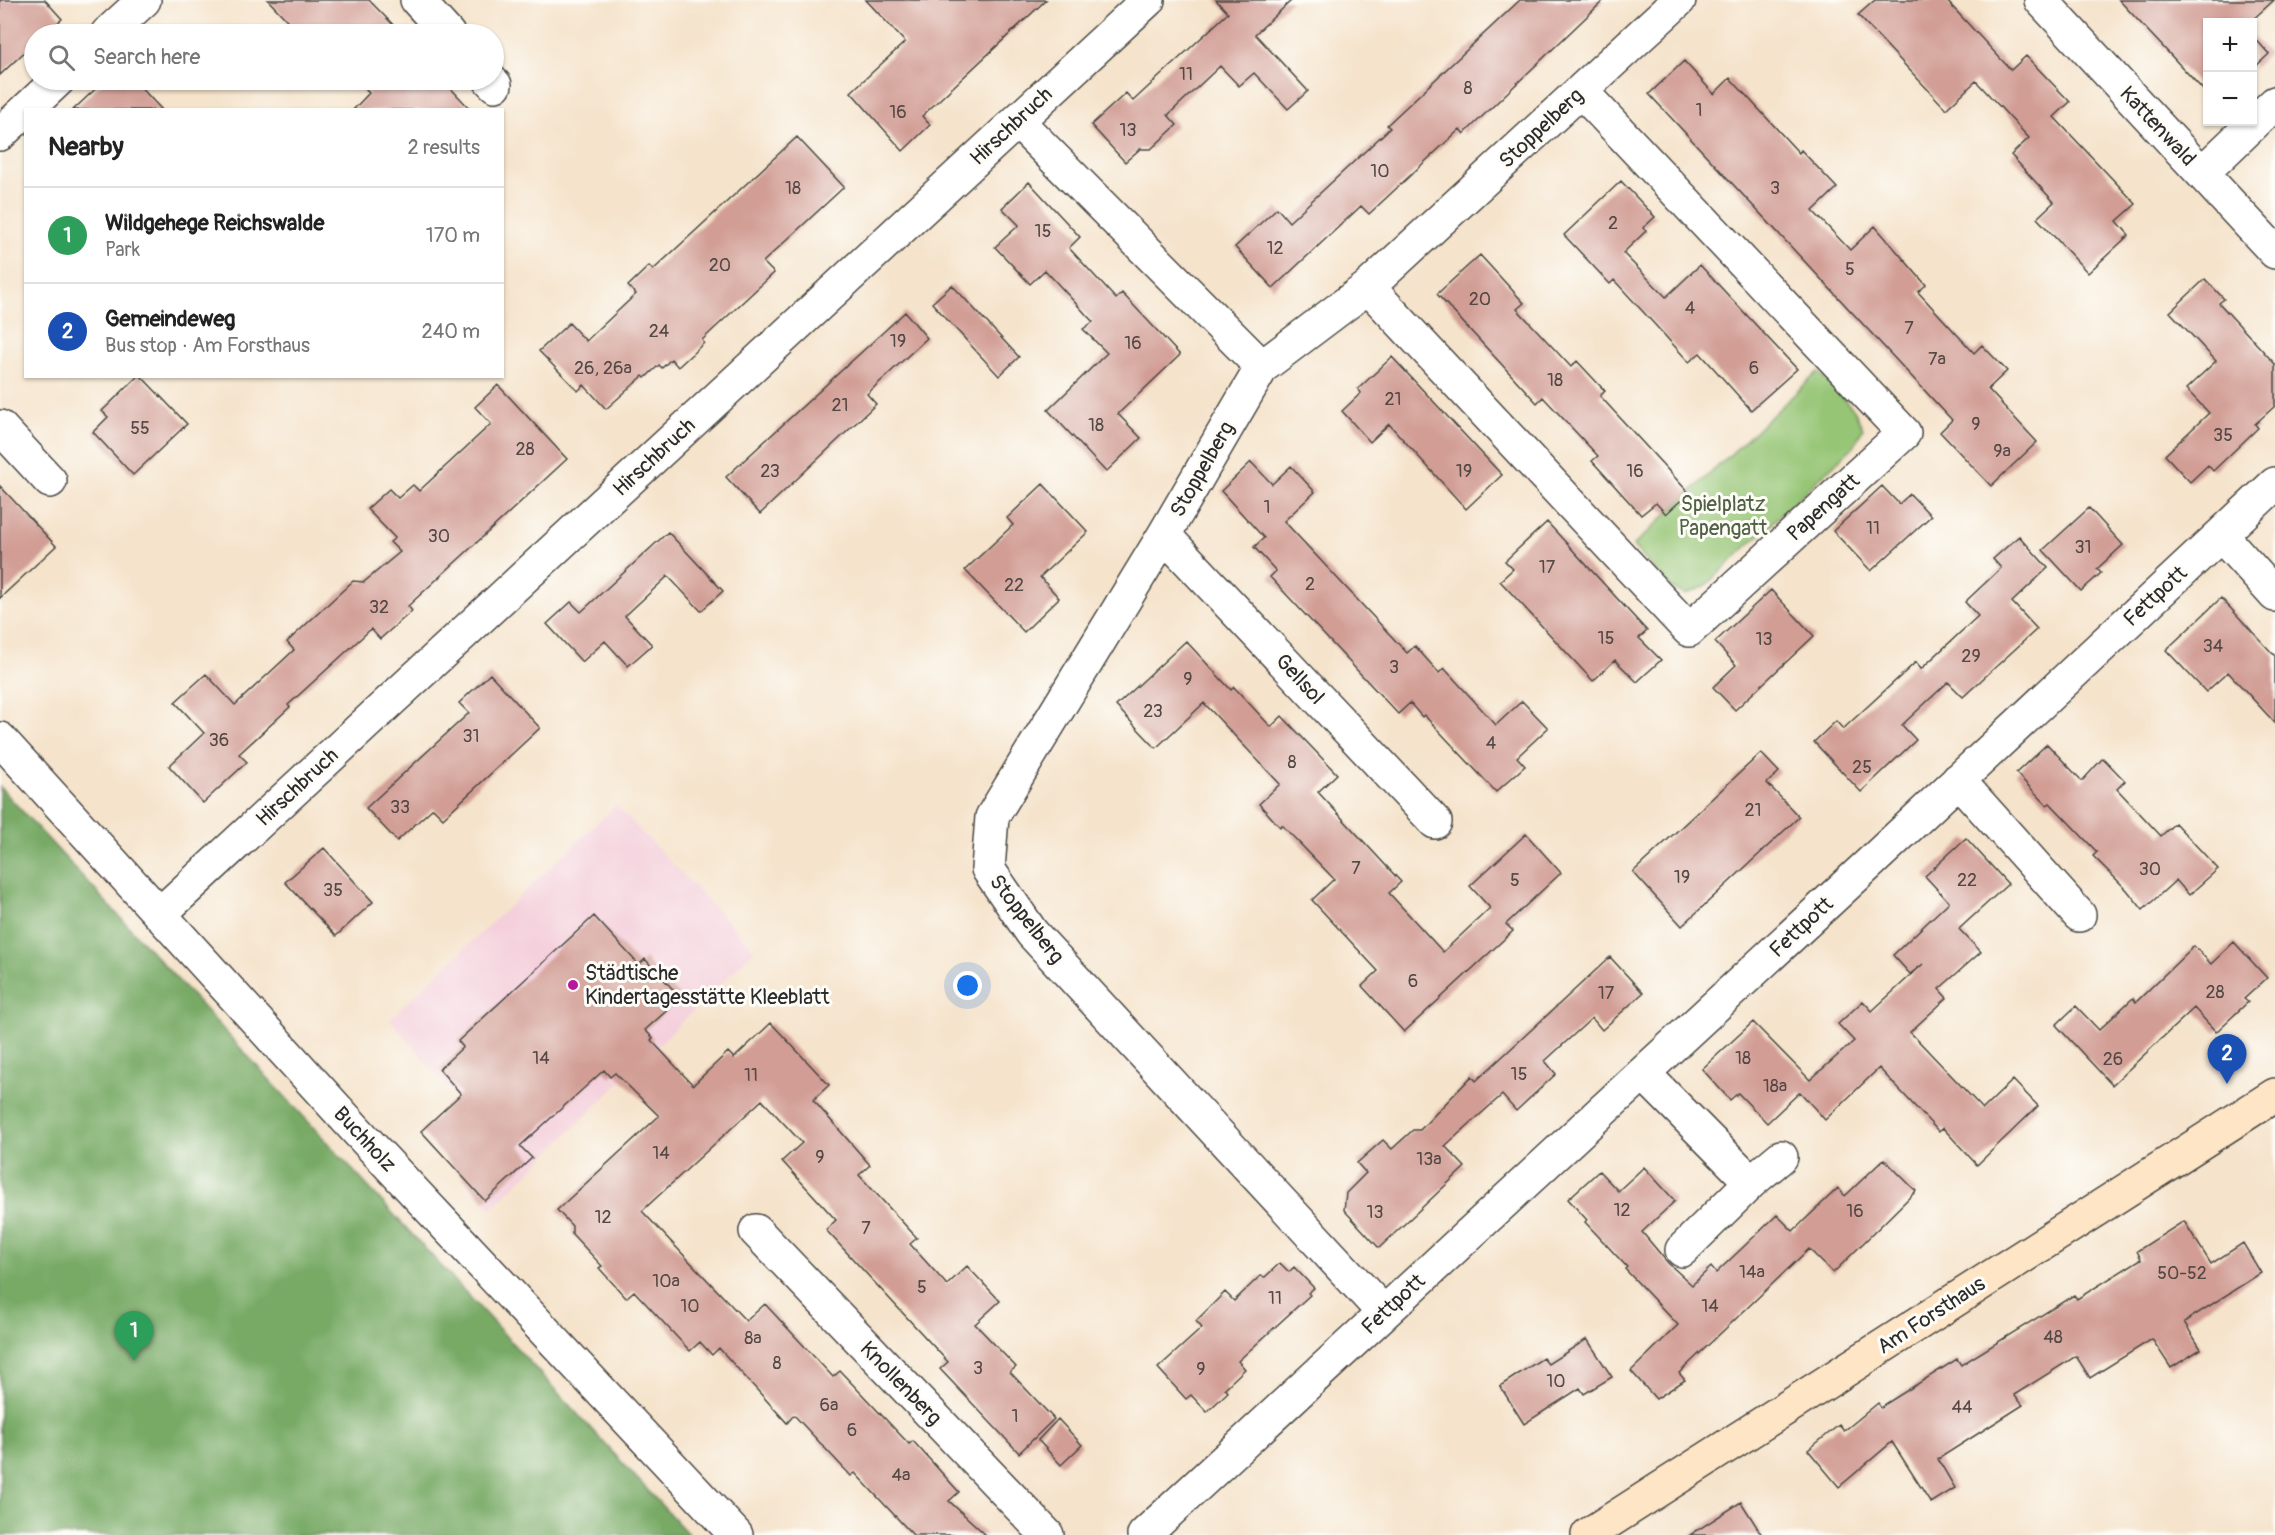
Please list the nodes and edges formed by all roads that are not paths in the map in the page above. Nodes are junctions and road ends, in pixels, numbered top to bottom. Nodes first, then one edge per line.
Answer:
1 (144, 0) edge
2 (417, 0) edge
3 (1148, 0) edge
4 (1679, 0) edge
5 (2041, 0) edge
6 (118, 24) edge
7 (439, 24) edge
8 (48, 90) edge
9 (1581, 91) junction
10 (2275, 103) edge
11 (29, 108) edge
12 (1017, 121) junction
13 (2202, 173) junction
14 (2275, 252) edge
15 (1368, 287) junction
16 (1262, 367) junction
17 (0, 427) edge
18 (50, 481) dead end
19 (2275, 484) edge
20 (1164, 535) junction
21 (2221, 535) junction
22 (2275, 595) edge
23 (0, 739) edge
24 (1958, 780) junction
25 (1435, 822) dead end
26 (160, 913) junction
27 (2079, 915) dead end
28 (1643, 1073) junction
29 (2275, 1095) edge
30 (1781, 1156) dead end
31 (1751, 1182) junction
32 (756, 1231) dead end
33 (1682, 1250) dead end
34 (1384, 1312) junction
35 (736, 1535) edge
36 (1047, 1535) edge
37 (1144, 1535) edge
38 (1588, 1535) edge

1 - 6 street
2 - 7 street
3 - 12 street, Hirschbruch
4 - 9 street, Stoppelberg
5 - 13 street, Kattenwald
8 - 11 street
9 - 15 street, Stoppelberg
9 - 15 street, Papengatt
10 - 13 street
12 - 16 street
12 - 26 street, Hirschbruch
13 - 14 street, Kattenwald
15 - 16 street, Stoppelberg
16 - 20 street, Stoppelberg
17 - 18 street
19 - 21 street, Fettpott
20 - 25 street, Gellsol
20 - 34 street, Stoppelberg
21 - 22 street
21 - 24 street, Fettpott
23 - 26 street, Buchholz
24 - 27 street
24 - 28 street, Fettpott
26 - 35 street, Buchholz
28 - 31 street
28 - 34 street, Fettpott
29 - 38 street, Am Forsthaus
30 - 31 street
31 - 33 street
32 - 36 street, Knollenberg
34 - 37 street, Fettpott

